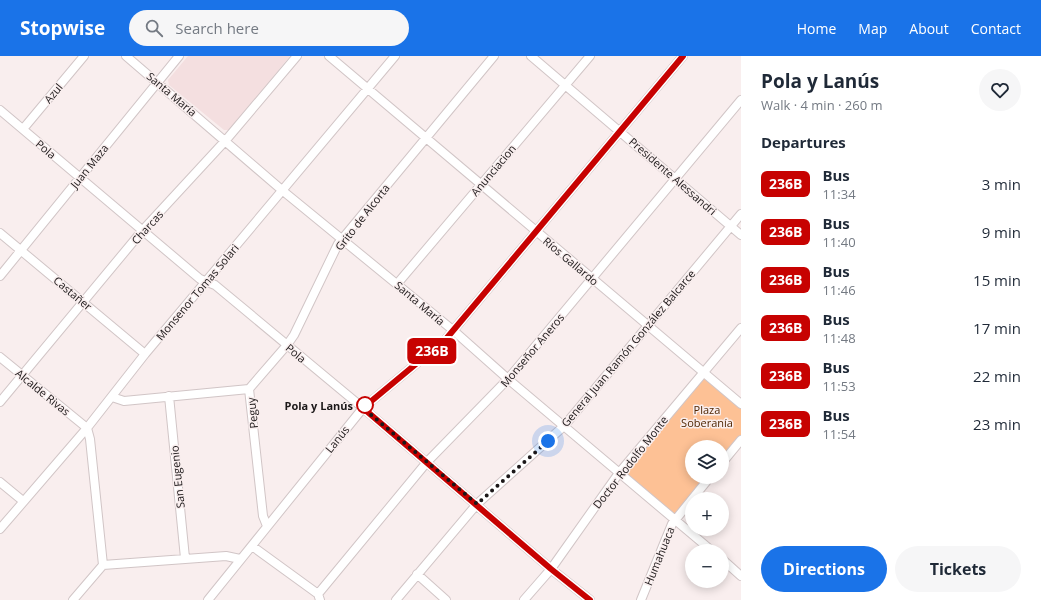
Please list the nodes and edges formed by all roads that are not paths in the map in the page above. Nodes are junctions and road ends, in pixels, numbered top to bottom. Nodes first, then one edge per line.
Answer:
1 (84, 56) edge
2 (126, 56) edge
3 (179, 56) edge
4 (297, 56) edge
5 (329, 56) edge
6 (395, 56) edge
7 (494, 56) edge
8 (531, 56) edge
9 (590, 56) edge
10 (683, 56) edge
11 (157, 82) junction
12 (565, 85) junction
13 (368, 90) junction
14 (741, 100) edge
15 (0, 110) edge
16 (23, 129) junction
17 (621, 131) junction
18 (426, 137) junction
19 (226, 140) junction
20 (80, 177) junction
21 (676, 179) junction
22 (480, 185) junction
23 (283, 191) junction
24 (741, 214) edge
25 (731, 226) junction
26 (142, 232) junction
27 (0, 233) edge
28 (537, 233) junction
29 (741, 235) edge
30 (342, 239) junction
31 (21, 251) junction
32 (0, 276) edge
33 (592, 278) junction
34 (207, 281) junction
35 (397, 284) junction
36 (83, 302) junction
37 (648, 325) junction
38 (741, 328) edge
39 (454, 331) junction
40 (288, 345) junction
41 (145, 354) junction
42 (0, 357) edge
43 (703, 373) junction
44 (22, 375) junction
45 (508, 379) junction
46 (249, 389) junction
47 (169, 396) junction
48 (112, 398) junction
49 (0, 402) edge
50 (741, 404) edge
51 (363, 408) junction
52 (564, 426) junction
53 (87, 428) junction
54 (741, 440) edge
55 (729, 455) edge
56 (427, 462) junction
57 (619, 473) junction
58 (0, 482) edge
59 (704, 484) edge
60 (23, 501) junction
61 (477, 504) junction
62 (674, 519) junction
63 (267, 526) junction
64 (0, 529) edge
65 (704, 544) edge
66 (252, 546) junction
67 (185, 558) junction
68 (240, 559) junction
69 (103, 565) junction
70 (729, 565) edge
71 (551, 569) junction
72 (417, 574) junction
73 (741, 576) edge
74 (319, 597) edge
75 (73, 600) edge
76 (208, 600) edge
77 (396, 600) edge
78 (446, 600) edge
79 (524, 600) edge
80 (590, 600) edge
81 (641, 600) edge

1 - 16 street, Azul
2 - 11 street, Santa María
3 - 11 street, Juan Maza
4 - 19 street, Charcas
5 - 13 street, Ríos Gallardo
6 - 13 street, Monsenor Tomas Solari
7 - 18 street, Grito de Alcorta
8 - 12 street, Presidente Alessandri
9 - 12 street, Anunciacion
10 - 17 street, Lanús
11 - 19 street, Santa María
11 - 20 street, Juan Maza
12 - 17 street, Presidente Alessandri
12 - 22 street, Anunciacion
13 - 18 street, Ríos Gallardo
13 - 23 street, Monsenor Tomas Solari
14 - 21 street, Monseñor Aneros
15 - 16 street, Pola
16 - 20 street, Pola
17 - 21 street, Presidente Alessandri
17 - 28 street, Lanús
18 - 22 street, Ríos Gallardo
18 - 30 street, Grito de Alcorta
19 - 23 street, Santa María
19 - 26 street, Charcas
20 - 26 street, Pola
20 - 31 street, Juan Maza
21 - 25 street, Presidente Alessandri
21 - 33 street, Monseñor Aneros
22 - 28 street, Ríos Gallardo
22 - 35 street, Anunciacion
23 - 30 street, Santa María
23 - 34 street, Monsenor Tomas Solari
24 - 25 street, General Juan Ramón González Balcarce
25 - 29 street, Presidente Alessandri
25 - 37 street, General Juan Ramón González Balcarce
26 - 34 street, Pola
26 - 36 street, Charcas
27 - 31 street, Castañer
28 - 33 street, Ríos Gallardo
28 - 39 street, Lanús
30 - 35 street, Santa María
30 - 40 street, Grito de Alcorta
31 - 32 street, Juan Maza
31 - 36 street, Castañer
33 - 37 street, Ríos Gallardo
33 - 45 street, Monseñor Aneros
34 - 40 street, Pola
34 - 41 street, Monsenor Tomas Solari
35 - 39 street, Santa María
36 - 41 street, Castañer
36 - 44 street, Charcas
37 - 43 street, Ríos Gallardo
37 - 52 street, General Juan Ramón González Balcarce
38 - 43 street, Doctor Rodolfo Monte
39 - 45 street, Santa María
39 - 51 street, Lanús
40 - 46 street, Grito de Alcorta
40 - 51 street, Pola
41 - 48 street, Monsenor Tomas Solari
42 - 44 street, Alcalde Rivas
43 - 50 street, Ríos Gallardo
43 - 57 street, Doctor Rodolfo Monte
44 - 49 street, Charcas
44 - 53 street, Alcalde Rivas
45 - 52 street, Santa María
45 - 56 street, Monseñor Aneros
46 - 47 street, Peguy
46 - 63 street, Peguy
47 - 48 street, Peguy
47 - 67 street, San Eugenio
48 - 53 street, Monsenor Tomas Solari
51 - 56 street, Pola
51 - 63 street, Lanús
52 - 57 street, Santa María
52 - 61 street, General Juan Ramón González Balcarce
53 - 60 street, Monsenor Tomas Solari
53 - 69 street
54 - 55 street
56 - 61 street, Pola
56 - 74 street, Monseñor Aneros
57 - 62 street, Santa María
57 - 71 street, Doctor Rodolfo Monte
58 - 60 street
59 - 62 street, Humahuaca
60 - 64 street, Monsenor Tomas Solari
61 - 71 street, Pola
61 - 72 street, General Juan Ramón González Balcarce
62 - 65 street, Santa María
62 - 81 street, Humahuaca
63 - 66 street, Lanús
66 - 68 street, Lanús
66 - 74 street
67 - 68 street
67 - 69 street
68 - 76 street, Lanús
69 - 75 street
70 - 73 street
71 - 79 street, Doctor Rodolfo Monte
71 - 80 street, Pola
72 - 77 street, General Juan Ramón González Balcarce
72 - 78 street

